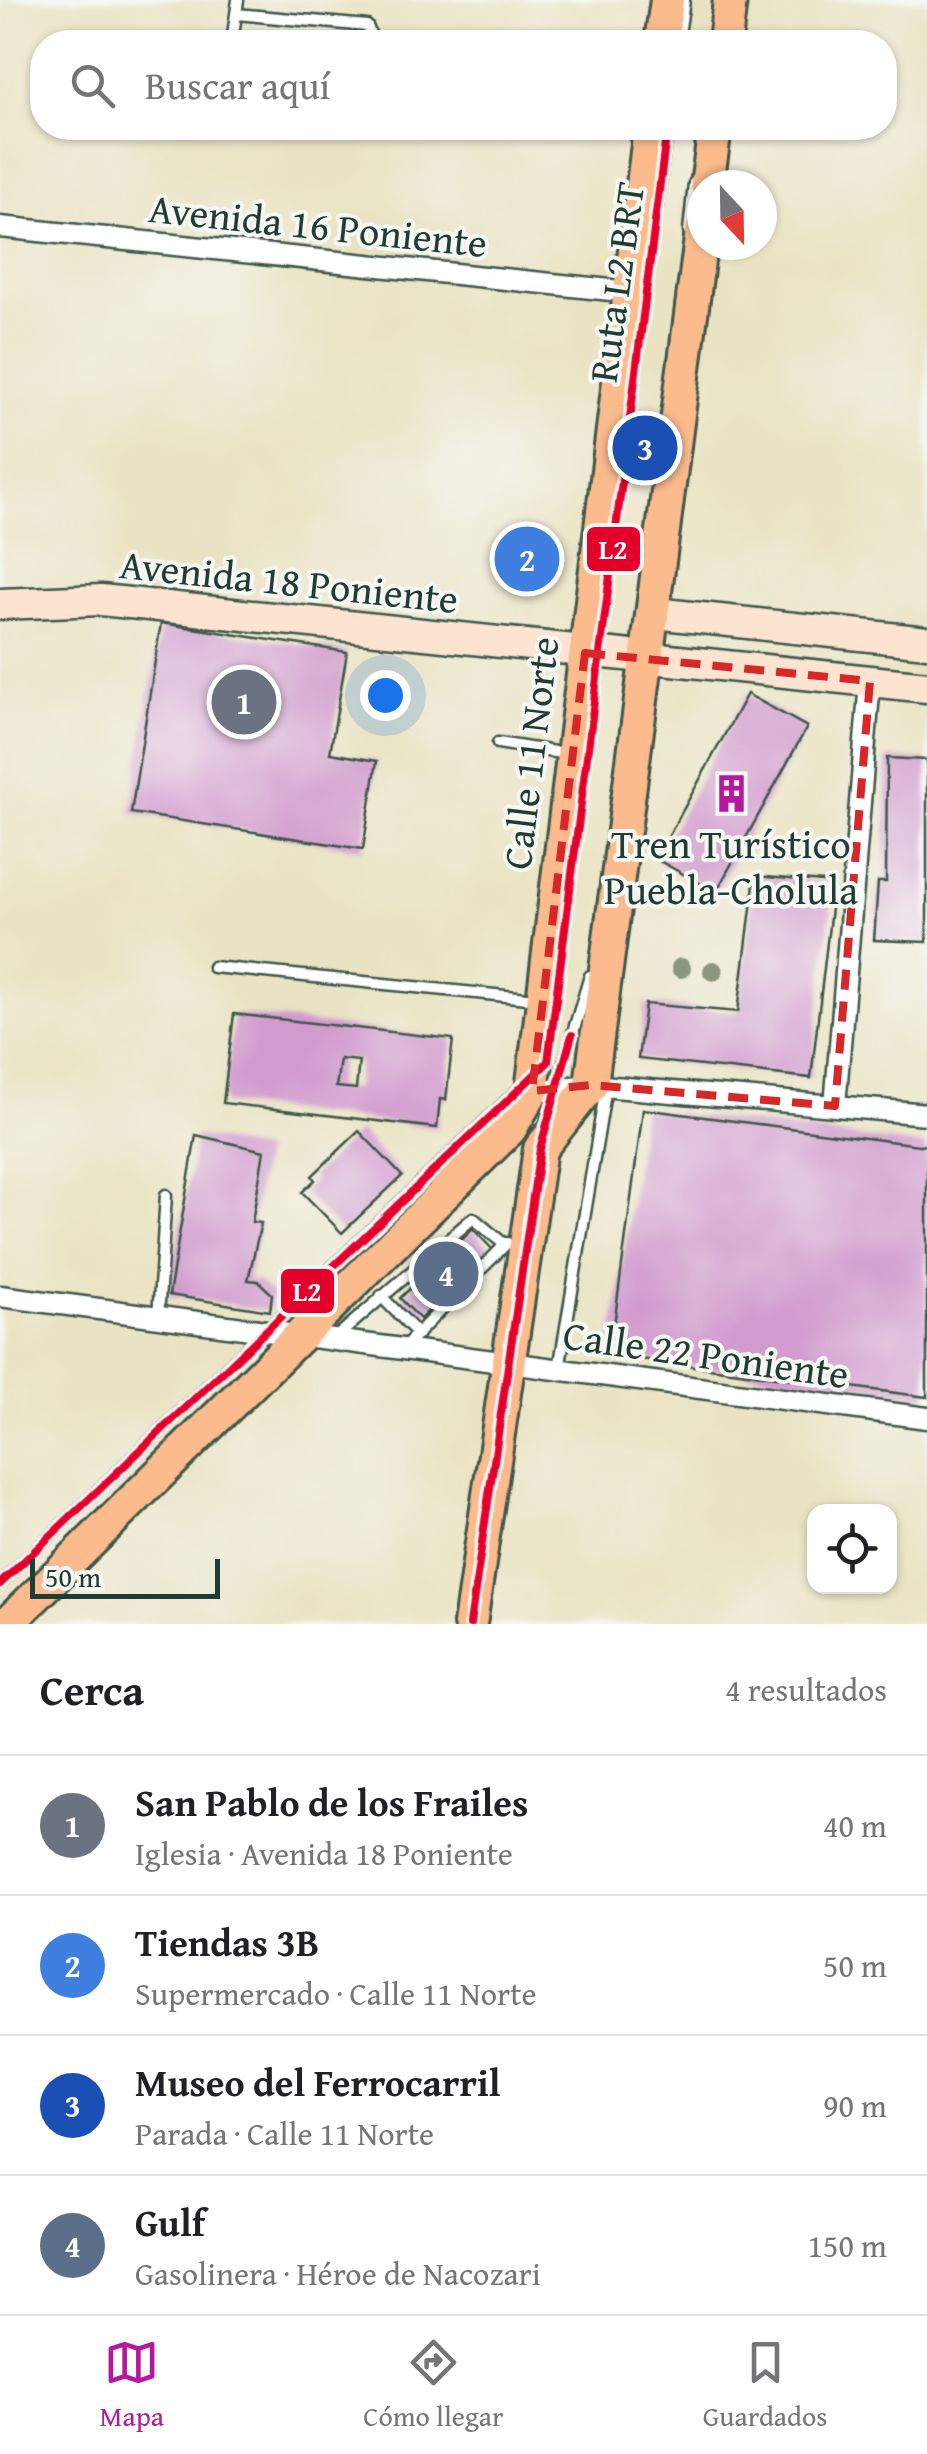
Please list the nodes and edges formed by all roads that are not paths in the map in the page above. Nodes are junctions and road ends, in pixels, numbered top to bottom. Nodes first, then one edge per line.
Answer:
1 (238, 0) edge
2 (667, 0) edge
3 (684, 0) edge
4 (730, 0) edge
5 (236, 14) junction
6 (234, 30) edge
7 (368, 30) edge
8 (663, 30) edge
9 (680, 30) edge
10 (726, 30) edge
11 (649, 140) edge
12 (665, 140) edge
13 (706, 140) edge
14 (706, 140) edge
15 (707, 170) edge
16 (0, 227) edge
17 (698, 260) edge
18 (630, 292) junction
19 (0, 604) edge
20 (654, 613) junction
21 (927, 642) edge
22 (592, 653) junction
23 (642, 659) junction
24 (870, 682) junction
25 (927, 687) edge
26 (498, 743) dead end
27 (572, 754) junction
28 (598, 922) dead end
29 (593, 960) dead end
30 (214, 967) dead end
31 (542, 1000) junction
32 (539, 1085) junction
33 (599, 1086) junction
34 (835, 1106) junction
35 (927, 1114) edge
36 (540, 1149) junction
37 (166, 1194) dead end
38 (515, 1240) junction
39 (0, 1296) edge
40 (381, 1296) junction
41 (158, 1316) junction
42 (284, 1333) junction
43 (334, 1340) junction
44 (410, 1342) junction
45 (505, 1362) junction
46 (559, 1369) junction
47 (927, 1418) edge
48 (0, 1584) edge
49 (7, 1624) edge
50 (470, 1624) edge

1 - 5 lane
2 - 8 main road
3 - 9 lane
4 - 10 main road
5 - 6 lane
5 - 7 lane
11 - 18 main road, Calle 11 Norte
12 - 22 lane, Ruta L2 BRT
13 - 15 main road
14 - 23 lane, Ruta L2 BRT
16 - 18 street, Avenida 16 Poniente
17 - 20 main road
18 - 22 main road, Calle 11 Norte
19 - 22 street, Avenida 18 Poniente
20 - 21 street
20 - 23 main road
22 - 23 street, Avenida 18 Poniente
22 - 27 main road, Calle 11 Norte
22 - 32 lane, Ruta L2 BRT
23 - 24 street, Avenida 18 Poniente
23 - 28 lane, Ruta L2 BRT
23 - 33 main road
24 - 25 street, Avenida 18 Poniente
24 - 34 street
26 - 27 lane
27 - 31 main road, Calle 11 Norte
29 - 32 lane, Ruta L2 BRT
30 - 31 lane
31 - 32 main road, Calle 11 Norte
32 - 33 street
32 - 36 lane, Ruta L2 BRT
32 - 42 main road
33 - 34 street
33 - 36 main road
33 - 46 lane
34 - 35 street
36 - 38 main road
37 - 41 lane
38 - 40 lane
38 - 44 lane
38 - 45 main road
39 - 41 street, Calle 22 Poniente
40 - 43 lane
40 - 44 lane
41 - 42 street, Calle 22 Poniente
42 - 43 street, Calle 22 Poniente
42 - 48 lane
42 - 49 main road
43 - 44 street, Calle 22 Poniente
44 - 45 street, Calle 22 Poniente
45 - 46 street, Calle 22 Poniente
45 - 50 main road
46 - 47 street, Calle 22 Poniente

